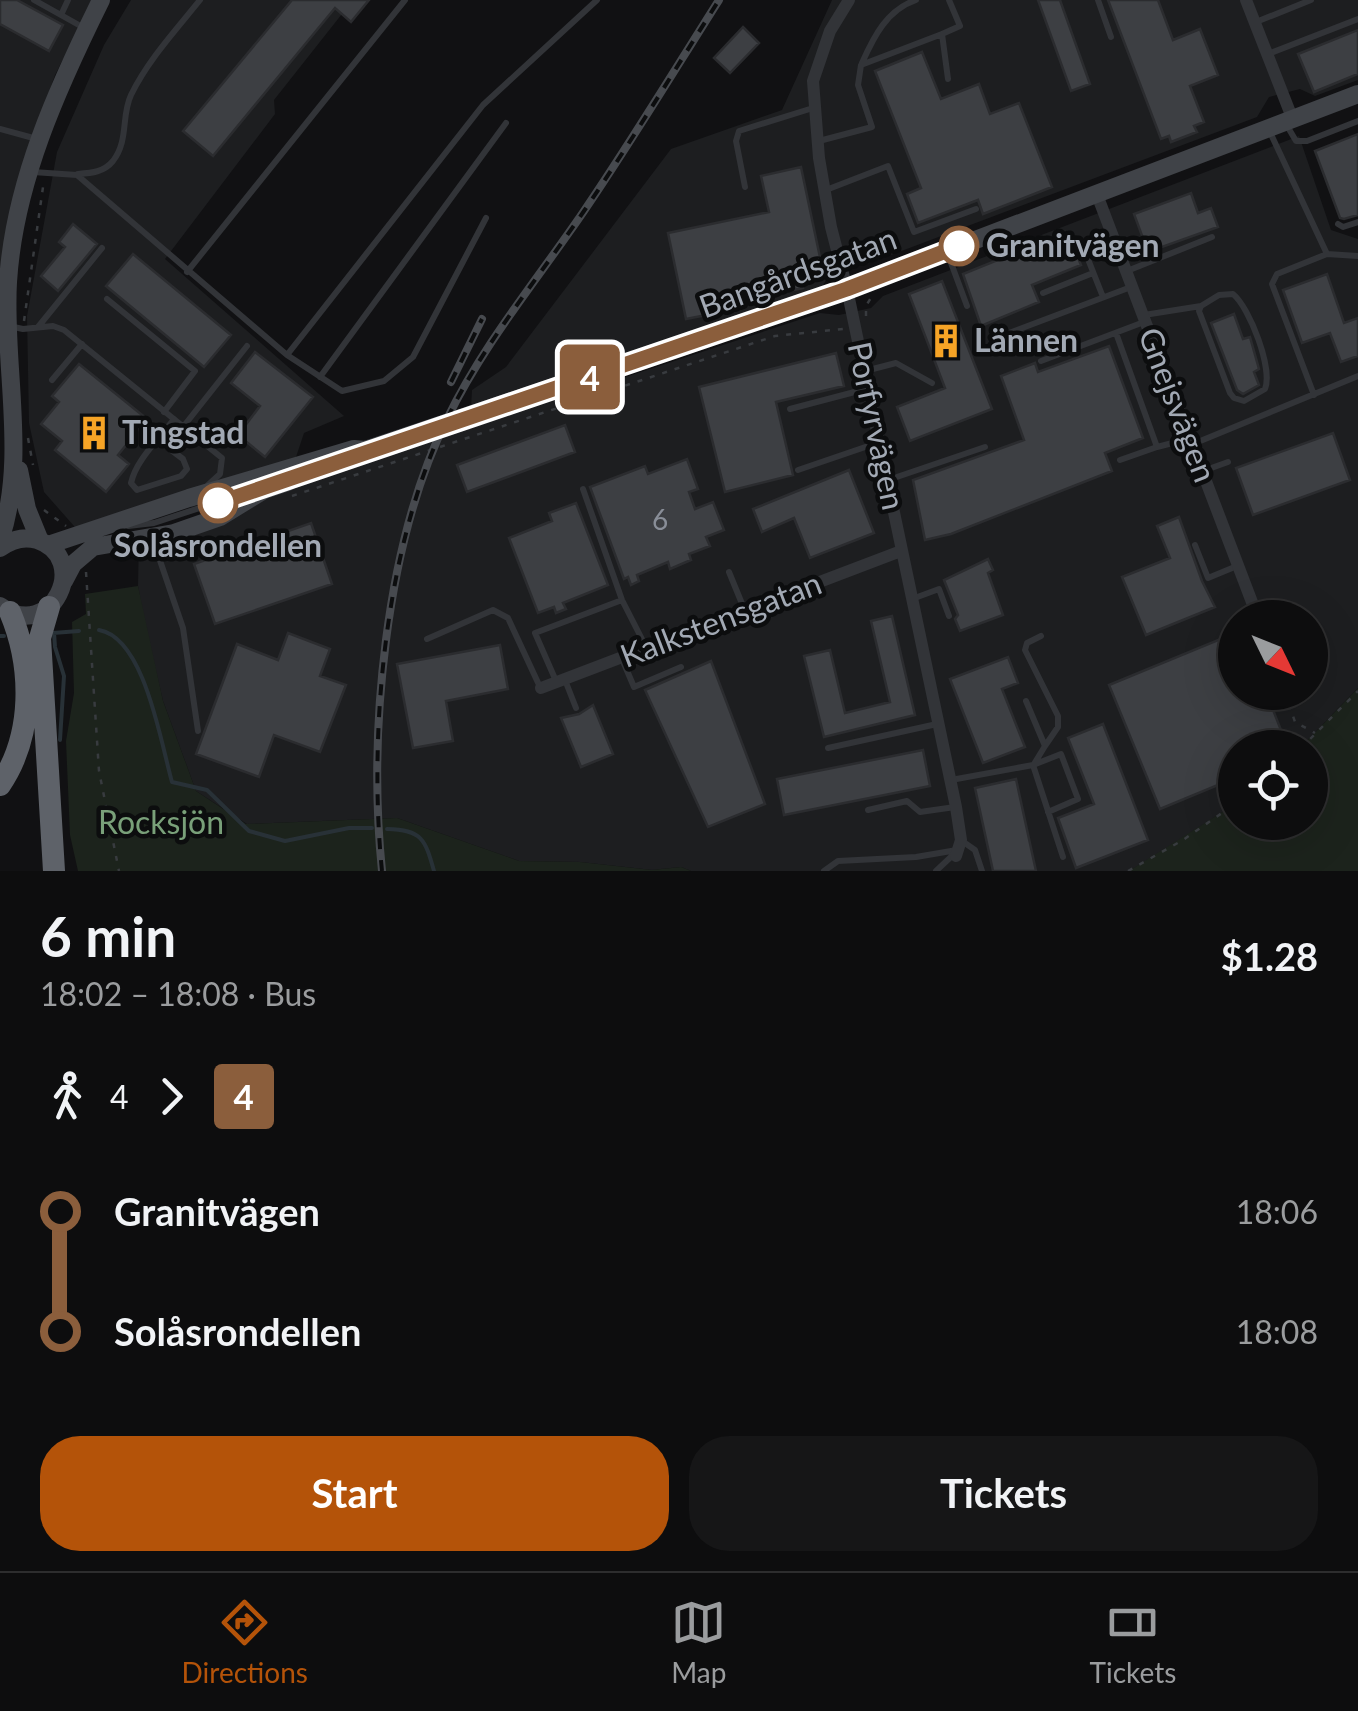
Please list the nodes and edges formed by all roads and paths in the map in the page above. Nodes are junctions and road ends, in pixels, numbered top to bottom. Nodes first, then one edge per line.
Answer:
1 (34, 0) edge
2 (68, 0) edge
3 (102, 0) edge
4 (200, 0) edge
5 (405, 0) edge
6 (597, 0) edge
7 (850, 0) edge
8 (916, 0) edge
9 (949, 0) edge
10 (1098, 0) edge
11 (1246, 0) edge
12 (1312, 0) edge
13 (61, 15) junction
14 (1358, 20) edge
15 (1254, 22) junction
16 (87, 29) junction
17 (942, 34) junction
18 (1111, 37) dead end
19 (1267, 55) junction
20 (861, 65) junction
21 (948, 80) dead end
22 (1358, 94) edge
23 (814, 108) junction
24 (1358, 121) edge
25 (506, 123) dead end
26 (1283, 124) junction
27 (0, 129) edge
28 (41, 140) junction
29 (818, 141) junction
30 (38, 171) junction
31 (77, 174) junction
32 (744, 186) dead end
33 (824, 190) junction
34 (1096, 192) junction
35 (976, 208) dead end
36 (486, 218) dead end
37 (1358, 222) edge
38 (1338, 224) dead end
39 (1212, 237) dead end
40 (1082, 244) dead end
41 (102, 248) dead end
42 (947, 250) junction
43 (1327, 254) junction
44 (1358, 256) edge
45 (188, 272) junction
46 (1093, 272) junction
47 (1126, 272) junction
48 (1132, 286) junction
49 (847, 289) junction
50 (1043, 293) dead end
51 (1103, 298) junction
52 (108, 300) dead end
53 (967, 306) dead end
54 (1200, 306) junction
55 (1144, 319) junction
56 (16, 327) junction
57 (38, 328) junction
58 (1009, 333) dead end
59 (1116, 333) junction
60 (82, 344) junction
61 (247, 346) dead end
62 (287, 356) junction
63 (1041, 362) dead end
64 (864, 372) junction
65 (1358, 376) edge
66 (320, 377) junction
67 (52, 380) dead end
68 (932, 383) dead end
69 (868, 388) junction
70 (1314, 395) junction
71 (790, 408) dead end
72 (164, 412) junction
73 (174, 419) junction
74 (183, 426) junction
75 (20, 440) junction
76 (158, 440) junction
77 (879, 442) junction
78 (1191, 442) junction
79 (985, 447) dead end
80 (1156, 447) junction
81 (366, 450) junction
82 (1120, 460) dead end
83 (1228, 462) dead end
84 (798, 470) dead end
85 (34, 472) dead end
86 (1202, 472) junction
87 (887, 481) junction
88 (582, 489) dead end
89 (189, 498) junction
90 (27, 509) junction
91 (112, 526) junction
92 (149, 532) junction
93 (0, 540) edge
94 (44, 543) junction
95 (1194, 545) dead end
96 (83, 547) junction
97 (0, 548) edge
98 (901, 551) junction
99 (1238, 566) junction
100 (729, 572) dead end
101 (64, 581) junction
102 (622, 600) junction
103 (911, 600) junction
104 (1251, 600) edge
105 (49, 608) junction
106 (4, 609) edge
107 (745, 611) junction
108 (949, 616) dead end
109 (1041, 636) dead end
110 (427, 639) dead end
111 (646, 648) junction
112 (622, 658) junction
113 (681, 667) dead end
114 (561, 681) junction
115 (541, 688) joint
116 (1358, 691) edge
117 (1026, 700) dead end
118 (576, 708) dead end
119 (1291, 710) edge
120 (938, 724) junction
121 (1309, 730) edge
122 (1320, 730) edge
123 (198, 731) dead end
124 (1044, 746) junction
125 (828, 748) dead end
126 (1033, 765) junction
127 (950, 780) junction
128 (0, 786) edge
129 (956, 806) junction
130 (868, 810) dead end
131 (1048, 812) junction
132 (1218, 815) edge
133 (959, 849) junction
134 (1063, 857) dead end
135 (1140, 868) edge
136 (54, 871) edge
137 (119, 871) edge
138 (824, 871) edge
139 (936, 871) edge
140 (982, 871) edge
141 (1128, 871) edge

1 - 13 lane
2 - 13 lane
3 - 16 main road
4 - 31 lane
5 - 45 lane
6 - 62 lane
7 - 23 street, Porfyrvägen
8 - 20 lane
9 - 17 lane
10 - 18 lane
11 - 15 street
12 - 15 lane
13 - 16 lane
14 - 19 lane
15 - 19 street
16 - 28 main road
17 - 20 lane
17 - 21 lane
19 - 26 street
20 - 29 lane
22 - 26 main road, Bangårdsgatan
23 - 29 street, Porfyrvägen
23 - 32 lane
24 - 26 lane
25 - 66 lane
26 - 34 main road, Bangårdsgatan
26 - 43 lane
27 - 28 lane
28 - 30 main road
29 - 33 street, Porfyrvägen
30 - 31 lane
30 - 56 path
30 - 56 main road
31 - 45 lane
33 - 35 lane
33 - 49 street, Porfyrvägen
34 - 42 main road, Bangårdsgatan
34 - 47 street, Gnejsvägen
36 - 66 lane
37 - 38 lane
39 - 47 lane
40 - 46 lane
41 - 57 lane
42 - 49 main road, Bangårdsgatan
42 - 53 lane
43 - 44 lane
43 - 70 lane
45 - 62 lane
46 - 50 lane
46 - 51 lane
47 - 48 street, Gnejsvägen
48 - 51 lane
48 - 55 street, Gnejsvägen
49 - 64 street, Porfyrvägen
49 - 81 main road, Bangårdsgatan
51 - 58 lane
52 - 72 lane
54 - 54 lane
54 - 55 lane
55 - 59 lane
55 - 78 street, Gnejsvägen
56 - 57 lane
56 - 75 main road
57 - 60 lane
59 - 63 lane
59 - 80 lane
60 - 67 lane
60 - 72 lane
61 - 74 lane
62 - 66 lane
64 - 68 lane
64 - 69 street, Porfyrvägen
65 - 70 lane
69 - 71 lane
69 - 77 street, Porfyrvägen
70 - 78 lane
72 - 73 lane
73 - 74 lane
73 - 76 lane
74 - 89 lane
75 - 85 path
75 - 90 main road
75 - 93 main road
76 - 76 lane
77 - 84 lane
77 - 87 street, Porfyrvägen
78 - 80 lane
78 - 86 street, Gnejsvägen
79 - 87 lane
80 - 82 lane
81 - 89 main road, Bangårdsgatan
81 - 92 main road, Bangårdsgatan
83 - 86 lane
86 - 99 street, Gnejsvägen
87 - 98 street, Porfyrvägen
88 - 102 lane
89 - 91 main road, Bangårdsgatan
90 - 94 main road
90 - 96 path
91 - 92 lane, Bangårdsgatan
91 - 96 main road, Bangårdsgatan
92 - 96 main road, Bangårdsgatan
92 - 123 lane
94 - 96 main road, Bangårdsgatan
94 - 97 main road
94 - 101 main road
95 - 99 lane
96 - 101 main road
96 - 137 path
98 - 103 street, Porfyrvägen
98 - 107 street, Kalkstensgatan
99 - 104 street, Gnejsvägen
100 - 107 lane
101 - 105 main road
102 - 111 lane
102 - 114 lane
103 - 108 lane
103 - 120 street, Porfyrvägen
105 - 106 main road
105 - 136 highway
106 - 128 highway
107 - 111 street, Kalkstensgatan
109 - 124 lane
110 - 115 lane
111 - 112 street, Kalkstensgatan
112 - 113 lane
112 - 114 street, Kalkstensgatan
114 - 115 street, Kalkstensgatan
114 - 118 lane
116 - 122 path
117 - 124 lane
119 - 121 path
120 - 125 lane
120 - 127 street, Porfyrvägen
124 - 126 lane
126 - 127 lane
126 - 131 lane
126 - 131 lane
127 - 129 street, Porfyrvägen
129 - 130 lane
129 - 133 street, Porfyrvägen
131 - 134 lane
132 - 135 path
133 - 138 lane
133 - 139 lane
133 - 140 lane
135 - 141 path

